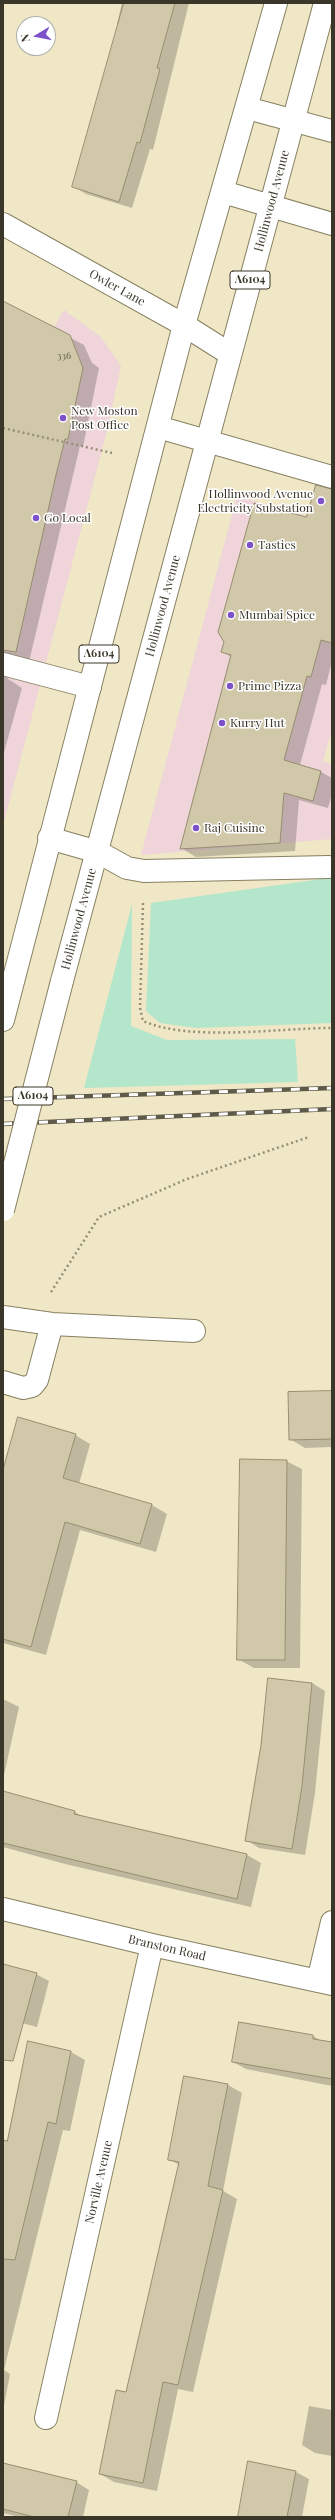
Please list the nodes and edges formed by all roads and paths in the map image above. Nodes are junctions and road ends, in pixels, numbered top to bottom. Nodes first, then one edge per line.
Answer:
1 (276, 3) edge
2 (326, 3) edge
3 (247, 108) junction
4 (293, 120) junction
5 (332, 131) edge
6 (223, 192) junction
7 (270, 207) junction
8 (3, 224) edge
9 (332, 224) edge
10 (184, 325) junction
11 (230, 354) junction
12 (158, 427) junction
13 (3, 428) edge
14 (207, 441) junction
15 (112, 453) dead end
16 (332, 477) edge
17 (3, 664) edge
18 (90, 688) junction
19 (49, 838) junction
20 (98, 852) junction
21 (329, 867) dead end
22 (144, 871) junction
23 (3, 1020) edge
24 (332, 1028) edge
25 (309, 1137) dead end
26 (3, 1210) edge
27 (50, 1294) dead end
28 (3, 1317) edge
29 (52, 1324) junction
30 (194, 1331) dead end
31 (3, 1382) edge
32 (3, 1909) edge
33 (332, 1922) edge
34 (152, 1945) junction
35 (325, 1983) edge
36 (46, 2418) dead end

1 - 3 main road, A6104
2 - 4 main road, Hollinwood Avenue / A6104
3 - 4 main road
3 - 6 main road, A6104
4 - 5 main road
4 - 7 main road, Hollinwood Avenue / A6104
6 - 7 main road
6 - 10 main road, A6104
7 - 9 main road
7 - 11 main road, Hollinwood Avenue / A6104
8 - 10 main road, Owler Lane
10 - 11 main road, Owler Lane
10 - 12 main road, A6104
11 - 14 main road, Hollinwood Avenue / A6104
12 - 14 main road
12 - 18 main road, A6104
13 - 15 path
14 - 16 main road
14 - 20 main road, Hollinwood Avenue / A6104
17 - 18 main road
18 - 19 main road, A6104
19 - 20 main road
19 - 23 main road, A6104
20 - 22 main road
20 - 26 main road, Hollinwood Avenue / A6104, bridge
21 - 22 main road
22 - 24 path
25 - 27 path
28 - 29 main road
29 - 30 main road
29 - 31 main road
32 - 34 main road, Branston Road
33 - 35 main road
34 - 35 main road, Branston Road
34 - 36 main road, Norville Avenue

